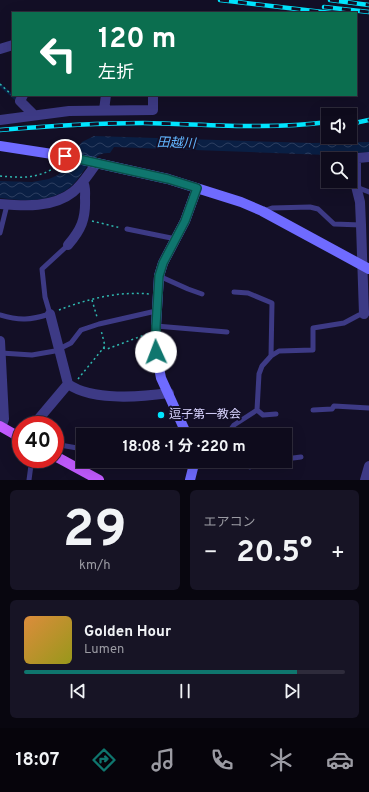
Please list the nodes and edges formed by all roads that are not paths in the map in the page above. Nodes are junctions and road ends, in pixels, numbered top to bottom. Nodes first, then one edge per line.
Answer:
1 (12, 45) edge
2 (0, 49) edge
3 (106, 96) edge
4 (153, 96) edge
5 (22, 98) edge
6 (104, 110) junction
7 (34, 115) junction
8 (0, 120) edge
9 (0, 146) edge
10 (369, 156) edge
11 (357, 159) edge
12 (96, 163) junction
13 (83, 182) junction
14 (357, 186) edge
15 (197, 188) junction
16 (356, 188) edge
17 (369, 192) edge
18 (4, 204) edge
19 (262, 211) junction
20 (361, 225) junction
21 (127, 229) road end
22 (0, 233) edge
23 (176, 239) junction
24 (68, 245) joint
25 (366, 267) edge
26 (159, 276) junction
27 (234, 292) dead end
28 (202, 294) dead end
29 (156, 311) junction
30 (50, 314) junction
31 (366, 314) edge
32 (0, 315) edge
33 (156, 328) junction
34 (227, 332) dead end
35 (0, 341) edge
36 (58, 349) junction
37 (1, 353) edge
38 (271, 356) junction
39 (70, 385) junction
40 (168, 393) junction
41 (369, 408) edge
42 (257, 410) junction
43 (313, 410) dead end
44 (276, 414) dead end
45 (42, 416) edge
46 (0, 426) edge
47 (184, 428) edge
48 (232, 428) edge
49 (12, 432) edge
50 (64, 446) edge
51 (76, 448) edge
52 (301, 457) dead end
53 (292, 458) edge
54 (64, 461) edge
55 (369, 466) edge
56 (31, 468) edge
57 (193, 468) edge
58 (29, 480) edge
59 (98, 480) edge
60 (190, 480) edge
61 (365, 480) edge

1 - 2 street
3 - 6 street
4 - 6 street
5 - 7 street
6 - 7 street
7 - 8 street
9 - 12 street
10 - 11 street
12 - 13 street
12 - 15 street
13 - 18 street
13 - 24 street
14 - 17 lane
15 - 19 street
15 - 23 street
16 - 20 street
18 - 22 lane
19 - 20 lane
19 - 25 street
20 - 25 street
21 - 23 lane
23 - 26 street
24 - 30 lane
25 - 31 street
26 - 28 lane
26 - 29 street
27 - 38 lane
29 - 33 street
29 - 36 lane
30 - 32 lane
30 - 36 street
31 - 38 lane
33 - 34 lane
33 - 40 street
35 - 37 street
36 - 37 lane
36 - 39 street
37 - 46 street
38 - 42 lane
39 - 40 street
39 - 45 street
40 - 47 street
41 - 43 lane
42 - 44 lane
42 - 48 lane
46 - 49 main road
50 - 51 lane
52 - 53 lane
54 - 59 main road
55 - 61 street
56 - 58 lane
57 - 60 street

